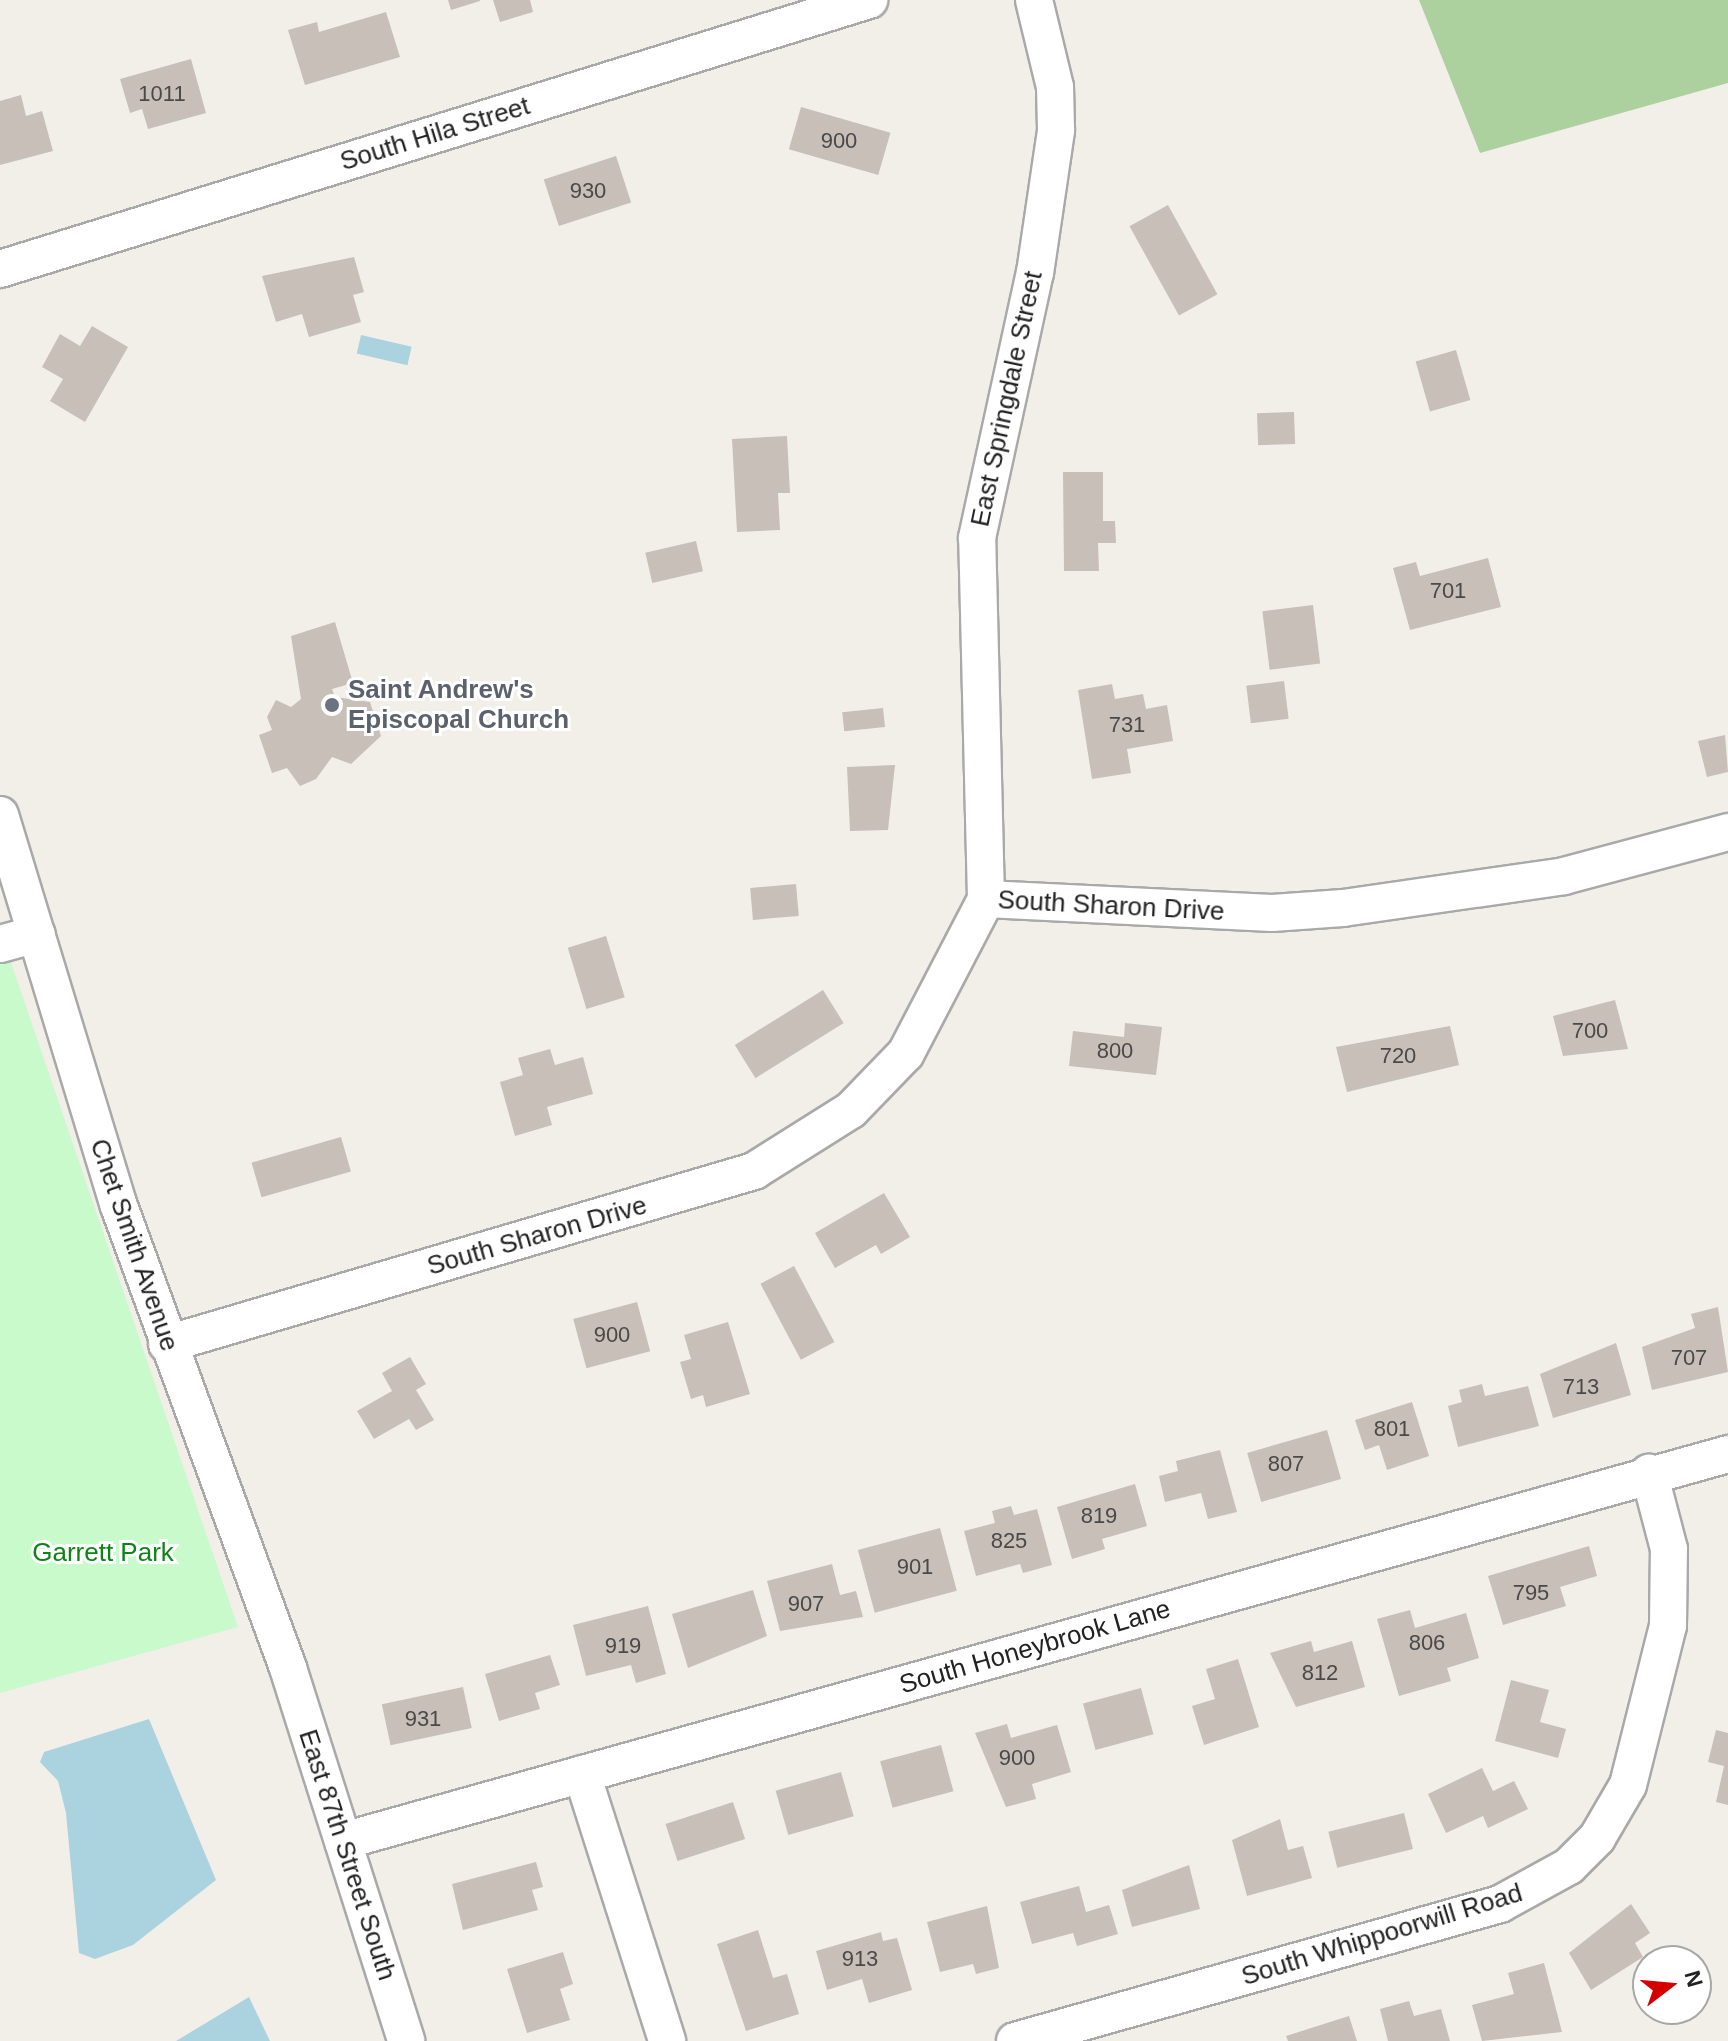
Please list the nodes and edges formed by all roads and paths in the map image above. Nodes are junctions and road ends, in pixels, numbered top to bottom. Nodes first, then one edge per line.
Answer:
1 (869, 0) edge
2 (1034, 0) edge
3 (0, 269) edge
4 (0, 815) edge
5 (1728, 832) edge
6 (986, 899) junction
7 (37, 934) junction
8 (0, 944) edge
9 (167, 1344) junction
10 (1728, 1454) edge
11 (1649, 1473) junction
12 (288, 1668) joint
13 (582, 1774) junction
14 (343, 1841) junction
15 (406, 2041) edge
16 (667, 2041) edge
17 (1015, 2041) edge

1 - 3 street, South Hila Street
2 - 6 street, East Springdale Street
4 - 7 street, Chet Smith Avenue
5 - 6 street, South Sharon Drive
6 - 9 street, South Sharon Drive
7 - 8 street
7 - 9 street, Chet Smith Avenue
9 - 12 street, Chet Smith Avenue
10 - 11 street, South Honeybrook Lane
11 - 13 street, South Honeybrook Lane
11 - 17 street, South Whippoorwill Road
12 - 14 street, East 87th Street South
13 - 14 street, South Honeybrook Lane
13 - 16 street
14 - 15 street, East 87th Street South

